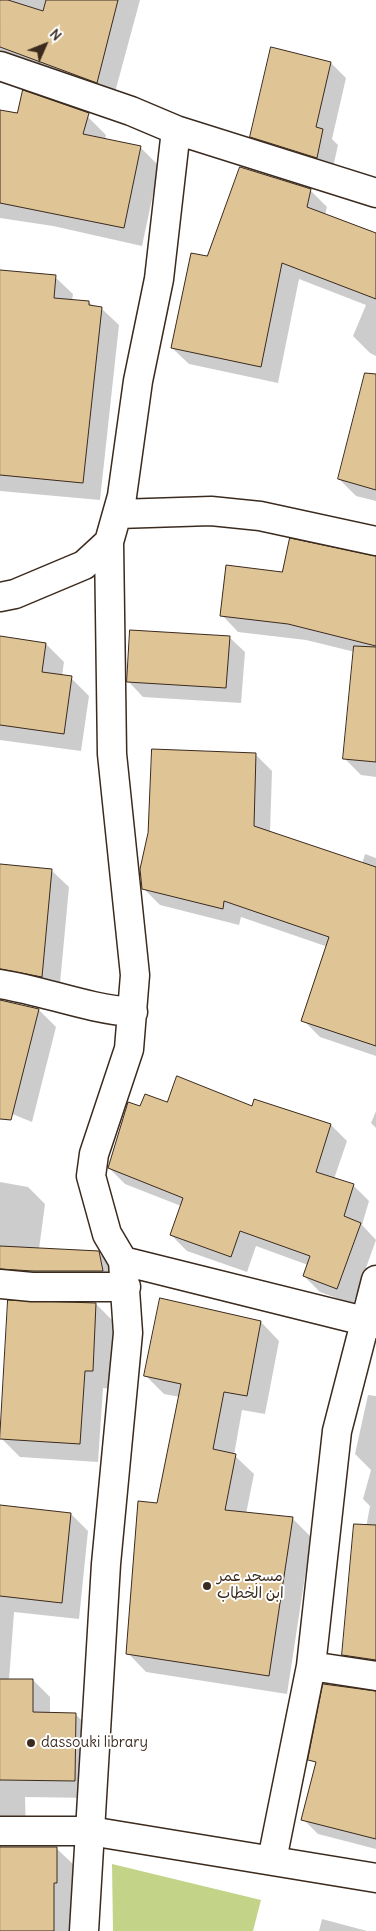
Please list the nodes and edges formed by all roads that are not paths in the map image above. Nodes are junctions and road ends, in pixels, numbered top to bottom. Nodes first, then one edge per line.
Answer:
1 (0, 66) edge
2 (176, 130) junction
3 (376, 189) edge
4 (118, 514) junction
5 (376, 541) edge
6 (109, 542) junction
7 (0, 597) edge
8 (0, 984) edge
9 (133, 1012) junction
10 (123, 1260) junction
11 (376, 1280) edge
12 (0, 1284) edge
13 (126, 1287) junction
14 (371, 1322) edge
15 (311, 1666) junction
16 (376, 1676) edge
17 (0, 1830) edge
18 (90, 1831) junction
19 (272, 1860) junction
20 (376, 1878) edge
21 (84, 1931) edge

1 - 2 street
2 - 3 street
2 - 4 street
4 - 5 street
4 - 6 street
6 - 7 street
6 - 9 street
8 - 9 street
9 - 10 street
10 - 13 street
10 - 14 street
11 - 14 street
12 - 13 street
13 - 18 street
14 - 15 street
15 - 16 street
15 - 19 street
17 - 18 street
18 - 19 street
18 - 21 street
19 - 20 street

